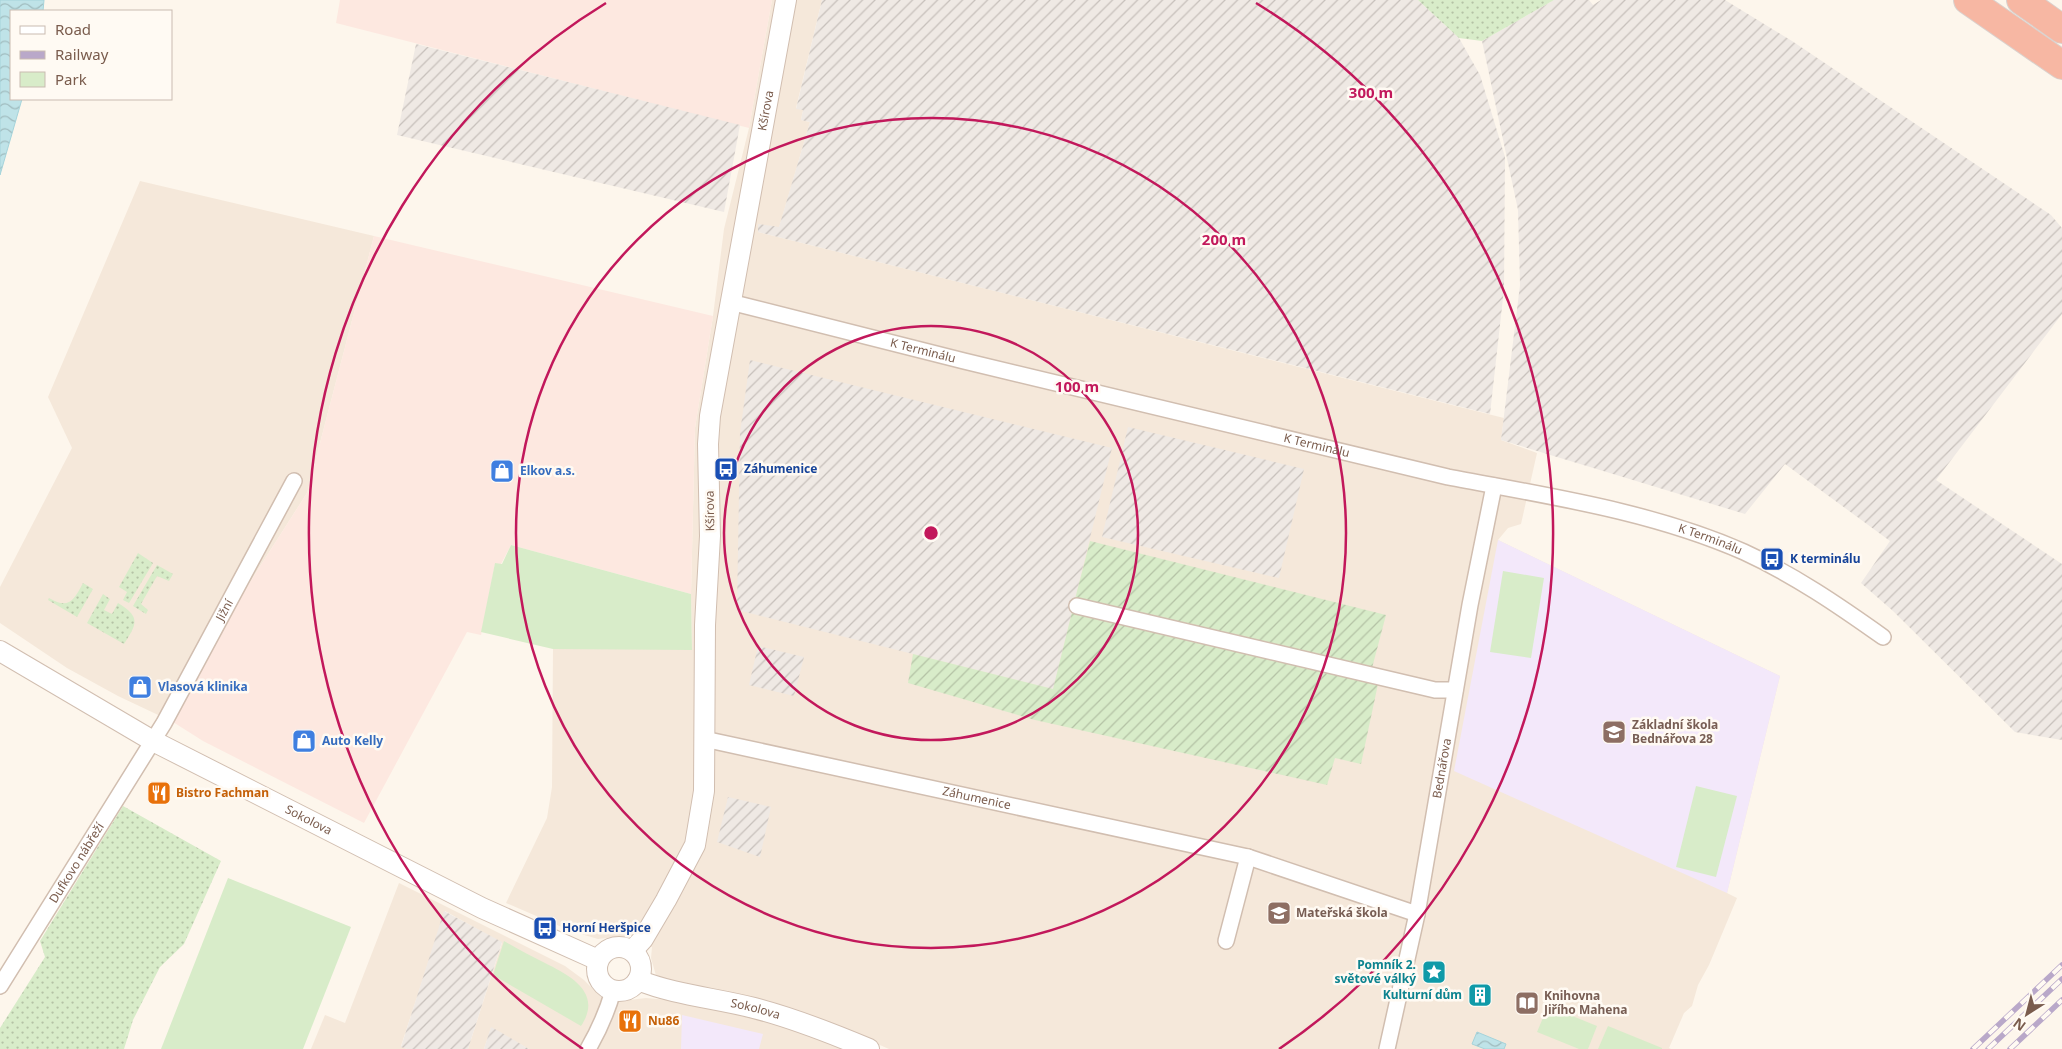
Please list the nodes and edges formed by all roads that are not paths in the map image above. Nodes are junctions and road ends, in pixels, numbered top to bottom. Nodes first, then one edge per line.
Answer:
1 (786, 0) edge
2 (1968, 0) edge
3 (2021, 0) edge
4 (2062, 28) edge
5 (2062, 65) edge
6 (730, 302) junction
7 (294, 481) dead end
8 (1494, 486) junction
9 (1077, 606) dead end
10 (1883, 637) dead end
11 (0, 651) edge
12 (1455, 690) junction
13 (704, 739) junction
14 (153, 741) junction
15 (1248, 856) junction
16 (1417, 914) junction
17 (1226, 941) dead end
18 (632, 951) junction
19 (598, 960) junction
20 (638, 980) junction
21 (0, 986) edge
22 (612, 991) junction
23 (588, 1049) edge
24 (869, 1049) edge
25 (1387, 1049) edge

1 - 6 street, Kšírova
2 - 5 highway
3 - 4 highway
6 - 8 street, K Terminálu
6 - 13 street, Kšírova
7 - 14 street, Jižní
8 - 10 street, K Terminálu
8 - 12 street, Bednářova
9 - 12 street
11 - 14 street, Sokolova
12 - 16 street, Bednářova
13 - 15 street, Záhumenice
13 - 18 street, Kšírova
14 - 19 street, Sokolova
14 - 21 street, Dufkovo nábřeží
15 - 16 street, Záhumenice
15 - 17 street
16 - 25 street, Bednářova
18 - 19 street
18 - 20 street
19 - 22 street
20 - 22 street
20 - 24 street, Sokolova
22 - 23 street

